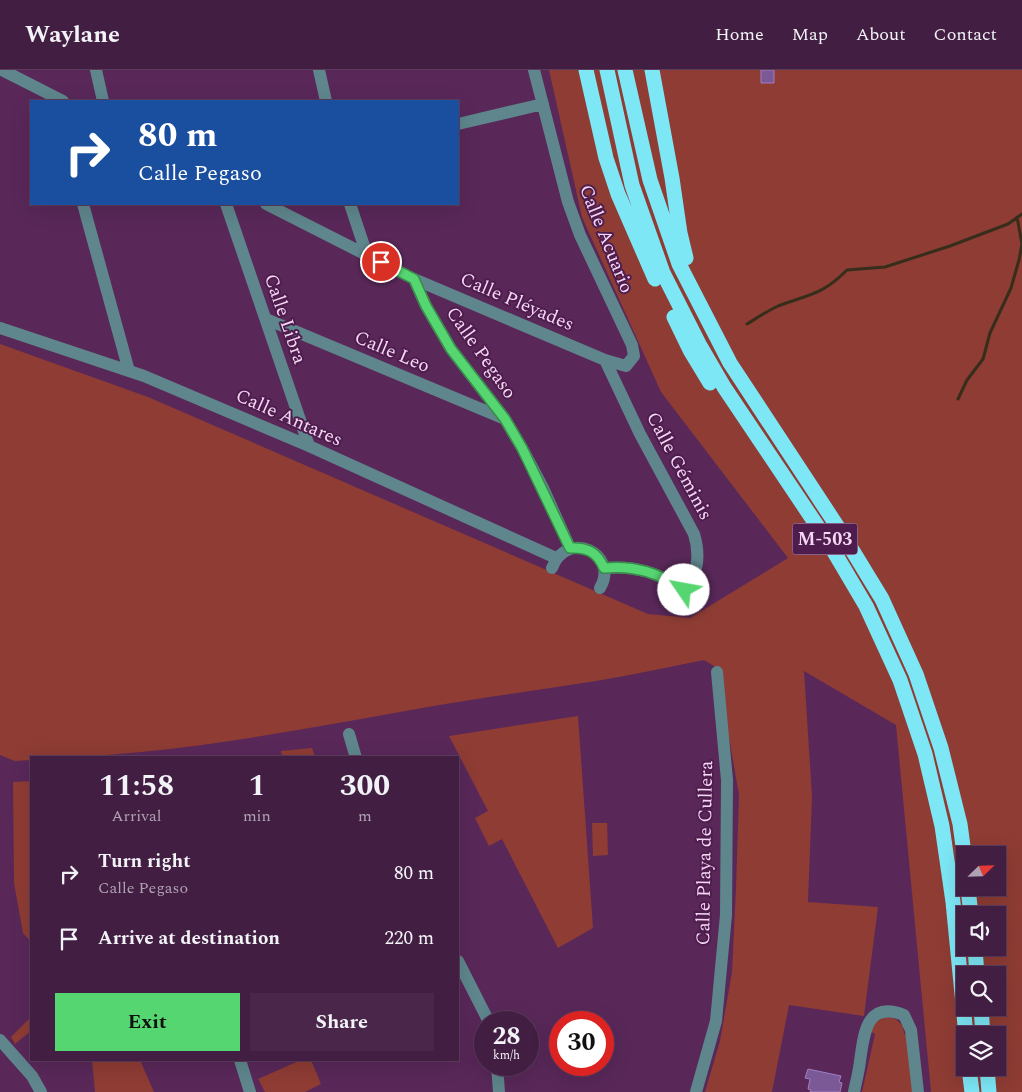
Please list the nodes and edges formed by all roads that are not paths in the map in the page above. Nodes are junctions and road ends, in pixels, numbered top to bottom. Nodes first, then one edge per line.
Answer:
1 (2, 70) edge
2 (96, 70) edge
3 (319, 70) edge
4 (534, 70) edge
5 (586, 70) edge
6 (607, 70) edge
7 (625, 70) edge
8 (652, 70) edge
9 (57, 100) edge
10 (103, 100) edge
11 (326, 100) edge
12 (543, 104) junction
13 (459, 124) edge
14 (83, 205) edge
15 (226, 205) edge
16 (268, 205) edge
17 (350, 205) edge
18 (367, 255) junction
19 (414, 279) junction
20 (266, 319) junction
21 (0, 328) edge
22 (605, 360) junction
23 (730, 363) junction
24 (129, 371) junction
25 (505, 419) junction
26 (751, 430) junction
27 (309, 446) junction
28 (570, 548) junction
29 (604, 568) junction
30 (600, 588) dead end
31 (717, 672) dead end
32 (348, 734) dead end
33 (355, 756) edge
34 (963, 846) edge
35 (459, 963) edge
36 (483, 1011) edge
37 (965, 1026) edge
38 (0, 1040) edge
39 (240, 1061) edge
40 (499, 1076) edge
41 (970, 1076) edge
42 (988, 1076) edge
43 (42, 1092) edge
44 (250, 1092) edge
45 (500, 1092) edge
46 (696, 1092) edge
47 (854, 1092) edge
48 (918, 1092) edge
49 (972, 1092) edge
50 (989, 1092) edge

1 - 9 street
2 - 10 street
3 - 11 street
4 - 12 street, Calle Acuario
5 - 26 highway, M-503
6 - 26 highway, M-503
7 - 23 highway, M-503
8 - 23 highway, M-503
12 - 13 street
12 - 22 street, Calle Acuario
14 - 24 street
15 - 20 street, Calle Libra
16 - 18 street
17 - 18 street
18 - 19 street
19 - 22 street, Calle Pléyades
19 - 25 street, Calle Pegaso
20 - 25 street, Calle Leo
20 - 27 street, Calle Libra
21 - 24 street, Calle Antares
22 - 29 street, Calle Géminis
23 - 34 highway, M-503
24 - 27 street, Calle Antares
25 - 28 street, Calle Pegaso
26 - 37 highway, M-503
27 - 28 street, Calle Antares
28 - 29 street
29 - 30 street
31 - 46 street, Calle Playa de Cullera
32 - 33 street
35 - 36 street
38 - 43 street
39 - 44 street
40 - 45 street
41 - 49 highway
42 - 50 highway
47 - 48 street

